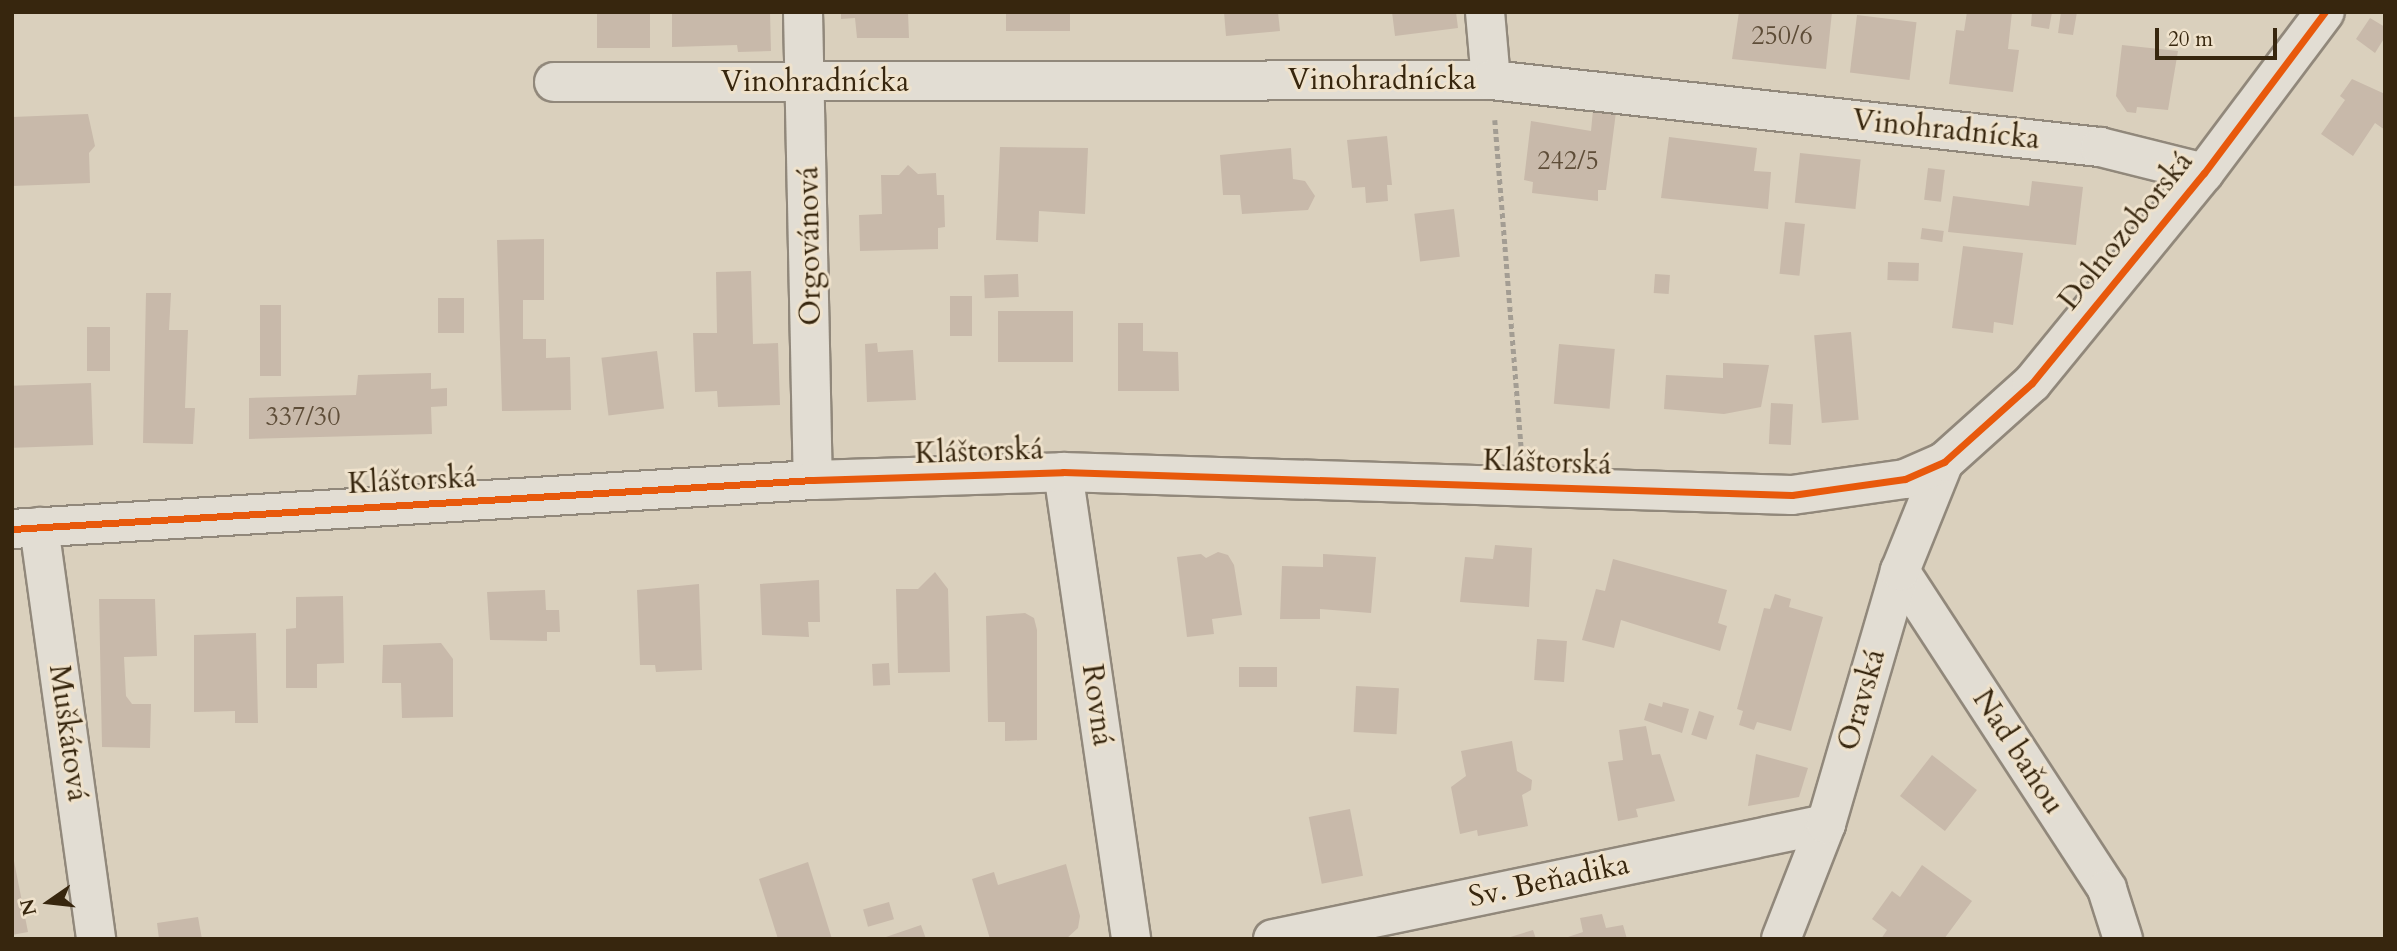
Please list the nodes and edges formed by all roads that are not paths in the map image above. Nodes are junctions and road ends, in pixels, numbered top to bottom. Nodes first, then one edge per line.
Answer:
1 (803, 12) edge
2 (1485, 12) edge
3 (2325, 12) edge
4 (1491, 80) junction
5 (554, 82) dead end
6 (807, 82) junction
7 (2204, 173) junction
8 (1944, 462) junction
9 (1063, 472) junction
10 (813, 480) junction
11 (26, 528) edge
12 (1900, 571) junction
13 (1826, 824) junction
14 (96, 939) edge
15 (1131, 939) edge
16 (1273, 939) edge
17 (1781, 939) edge
18 (2123, 939) edge

1 - 6 street, Orgovánová
2 - 4 street
3 - 7 street, Dolnozoborská
4 - 6 street, Vinohradnícka
4 - 7 street, Vinohradnícka
5 - 6 street, Vinohradnícka
6 - 10 street, Orgovánová
7 - 8 street, Dolnozoborská
8 - 9 street, Kláštorská
8 - 12 street, Oravská
9 - 10 street, Kláštorská
9 - 15 street, Rovná
10 - 11 street, Kláštorská
11 - 14 street, Muškátová
12 - 13 street, Oravská
12 - 18 street, Nad baňou
13 - 16 street, Sv. Beňadika
13 - 17 street, Oravská

